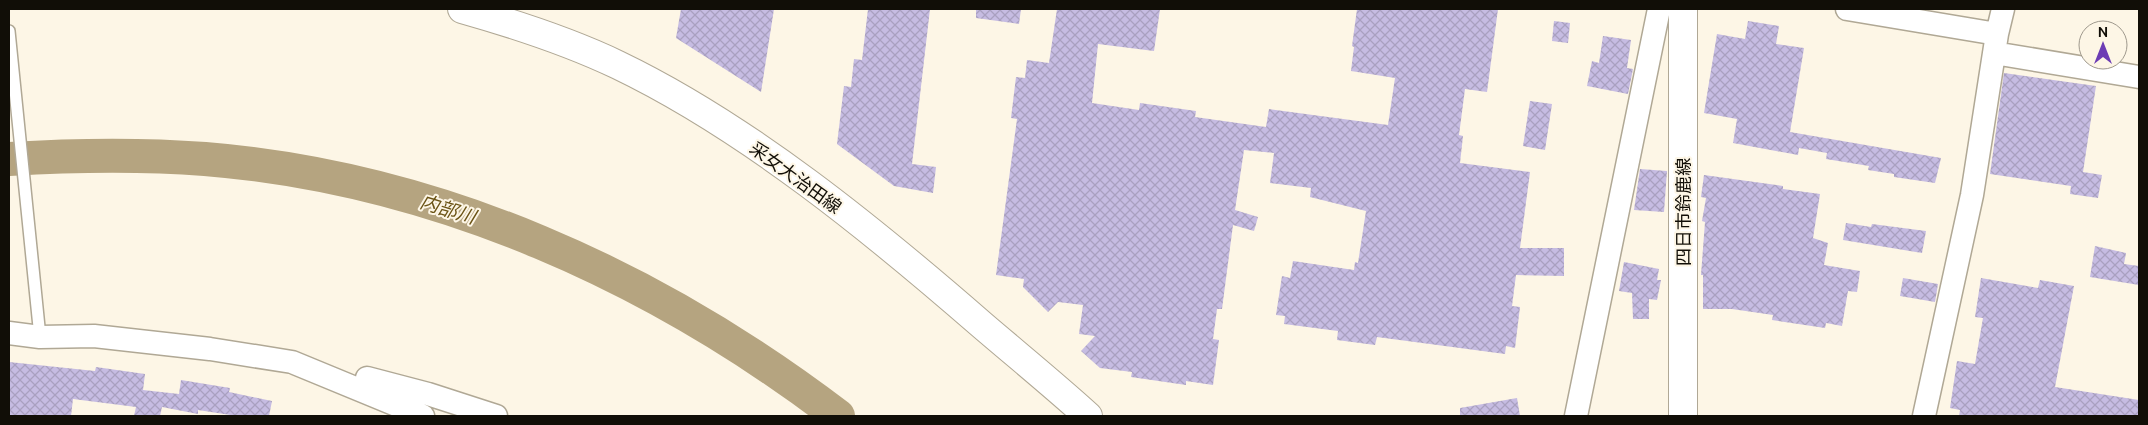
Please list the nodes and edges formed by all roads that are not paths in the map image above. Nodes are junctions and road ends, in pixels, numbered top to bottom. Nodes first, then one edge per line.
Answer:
1 (462, 9) edge
2 (1659, 9) edge
3 (1683, 9) edge
4 (1847, 9) edge
5 (2003, 9) edge
6 (9, 31) edge
7 (1995, 44) junction
8 (2139, 77) edge
9 (39, 331) junction
10 (9, 333) edge
11 (292, 362) junction
12 (367, 378) joint
13 (423, 416) edge
14 (496, 416) edge
15 (1088, 416) edge
16 (1576, 416) edge
17 (1683, 416) edge
18 (1924, 416) edge

1 - 15 main road, 采女大治田線
2 - 16 street
3 - 17 main road, 四日市鈴鹿線
4 - 7 street
5 - 7 street
6 - 9 lane
7 - 8 street
7 - 18 street
9 - 10 street
9 - 11 street
11 - 12 lane
11 - 13 street
12 - 14 street

